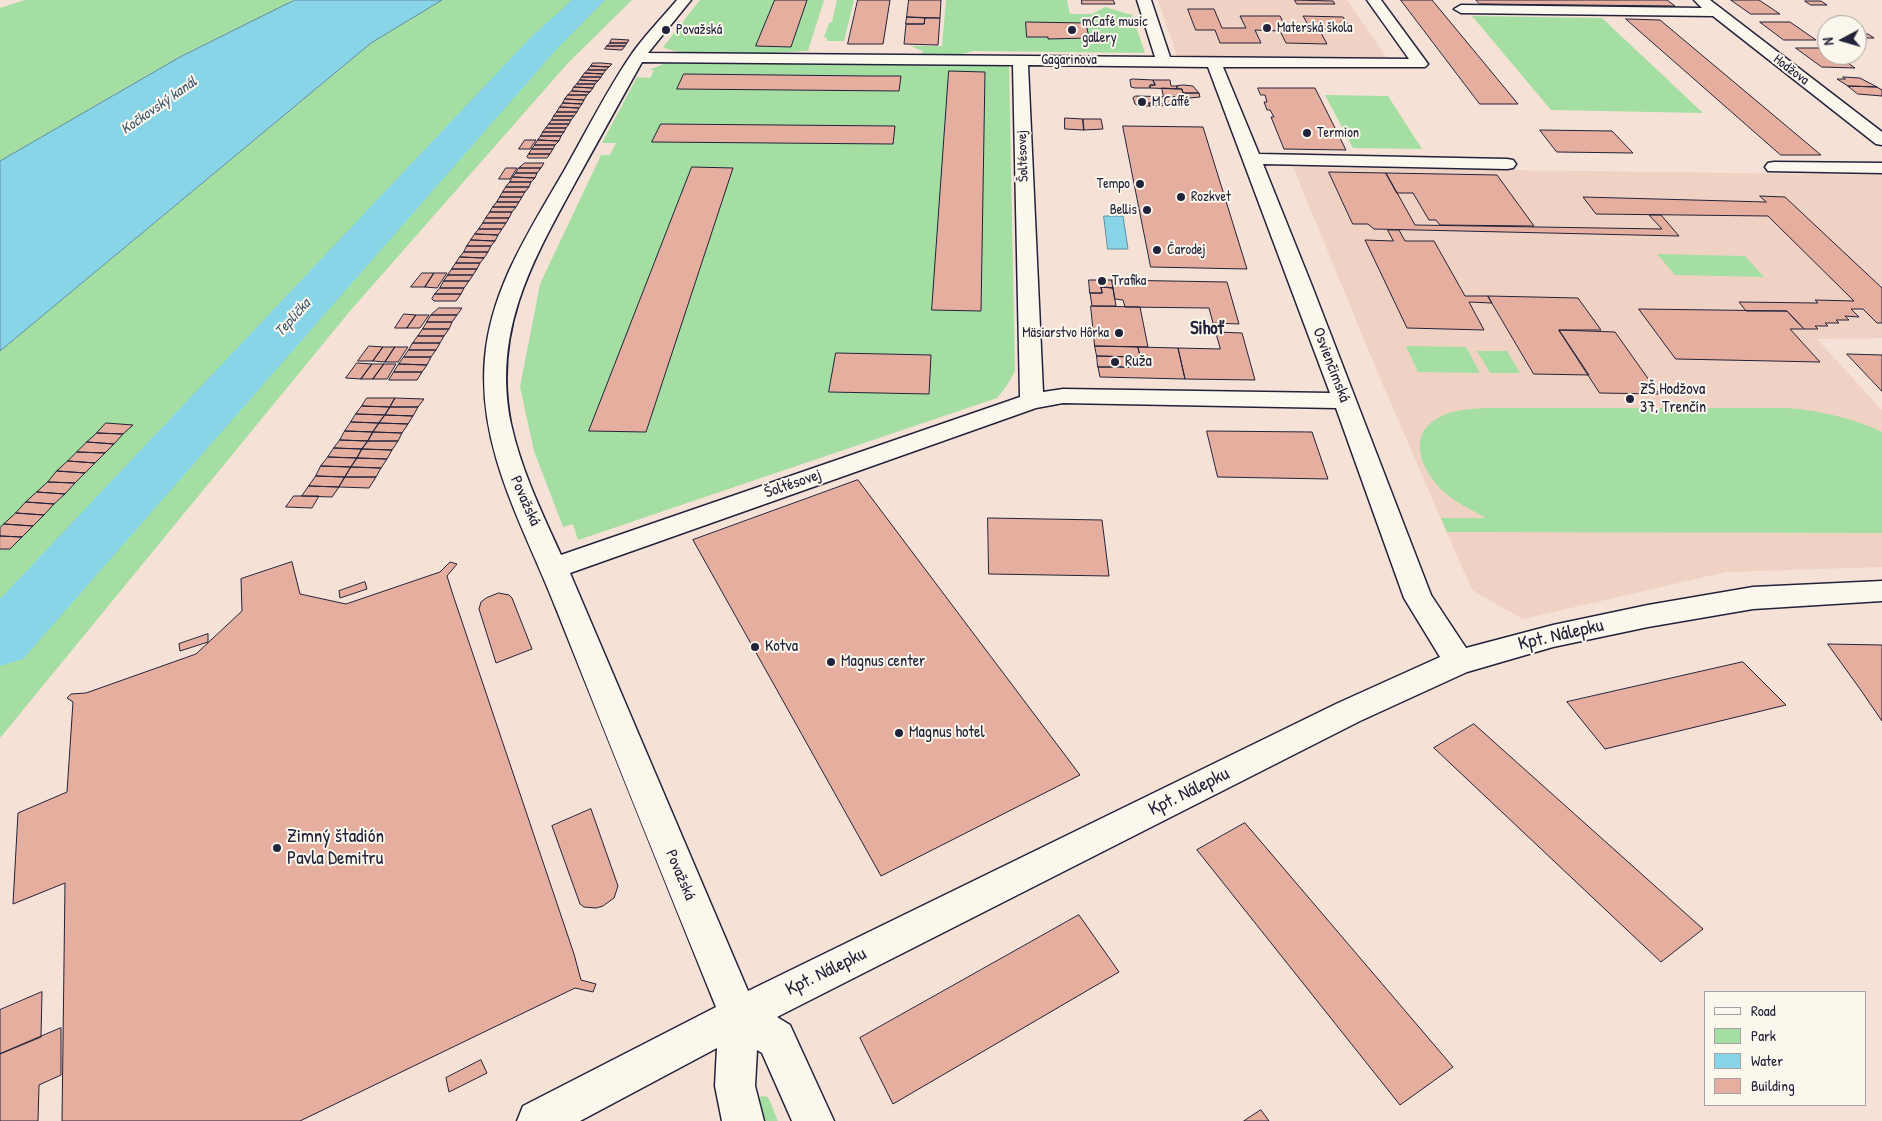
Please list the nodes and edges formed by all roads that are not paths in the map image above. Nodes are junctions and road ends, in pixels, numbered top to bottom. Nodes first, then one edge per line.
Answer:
1 (684, 0) edge
2 (1144, 0) edge
3 (1374, 0) edge
4 (1700, 0) edge
5 (1461, 9) dead end
6 (1716, 12) junction
7 (637, 57) junction
8 (1020, 60) junction
9 (1164, 61) junction
10 (1214, 62) junction
11 (1882, 140) edge
12 (1252, 159) junction
13 (1506, 164) dead end
14 (1774, 167) dead end
15 (1882, 168) edge
16 (1032, 401) junction
17 (1345, 401) junction
18 (554, 568) junction
19 (1882, 591) edge
20 (1459, 662) junction
21 (739, 1016) junction
22 (538, 1121) edge
23 (743, 1121) edge
24 (813, 1121) edge

1 - 7 street, Považská
2 - 9 street
3 - 10 street, Gagarinova
4 - 6 street, Hodžova
5 - 6 street
6 - 11 street, Hodžova
7 - 8 street, Gagarinova
7 - 18 street, Považská
8 - 9 street, Gagarinova
8 - 16 street, Šoltésovej
9 - 10 street, Gagarinova
10 - 12 street, Osvienčimská
12 - 13 street
12 - 17 street, Osvienčimská
14 - 15 street
16 - 17 street, Šoltésovej
16 - 18 street, Šoltésovej
17 - 20 street, Osvienčimská
18 - 21 street, Považská
19 - 20 street, Kpt. Nálepku
20 - 21 street, Kpt. Nálepku
21 - 22 street, Kpt. Nálepku
21 - 23 street
21 - 24 street

